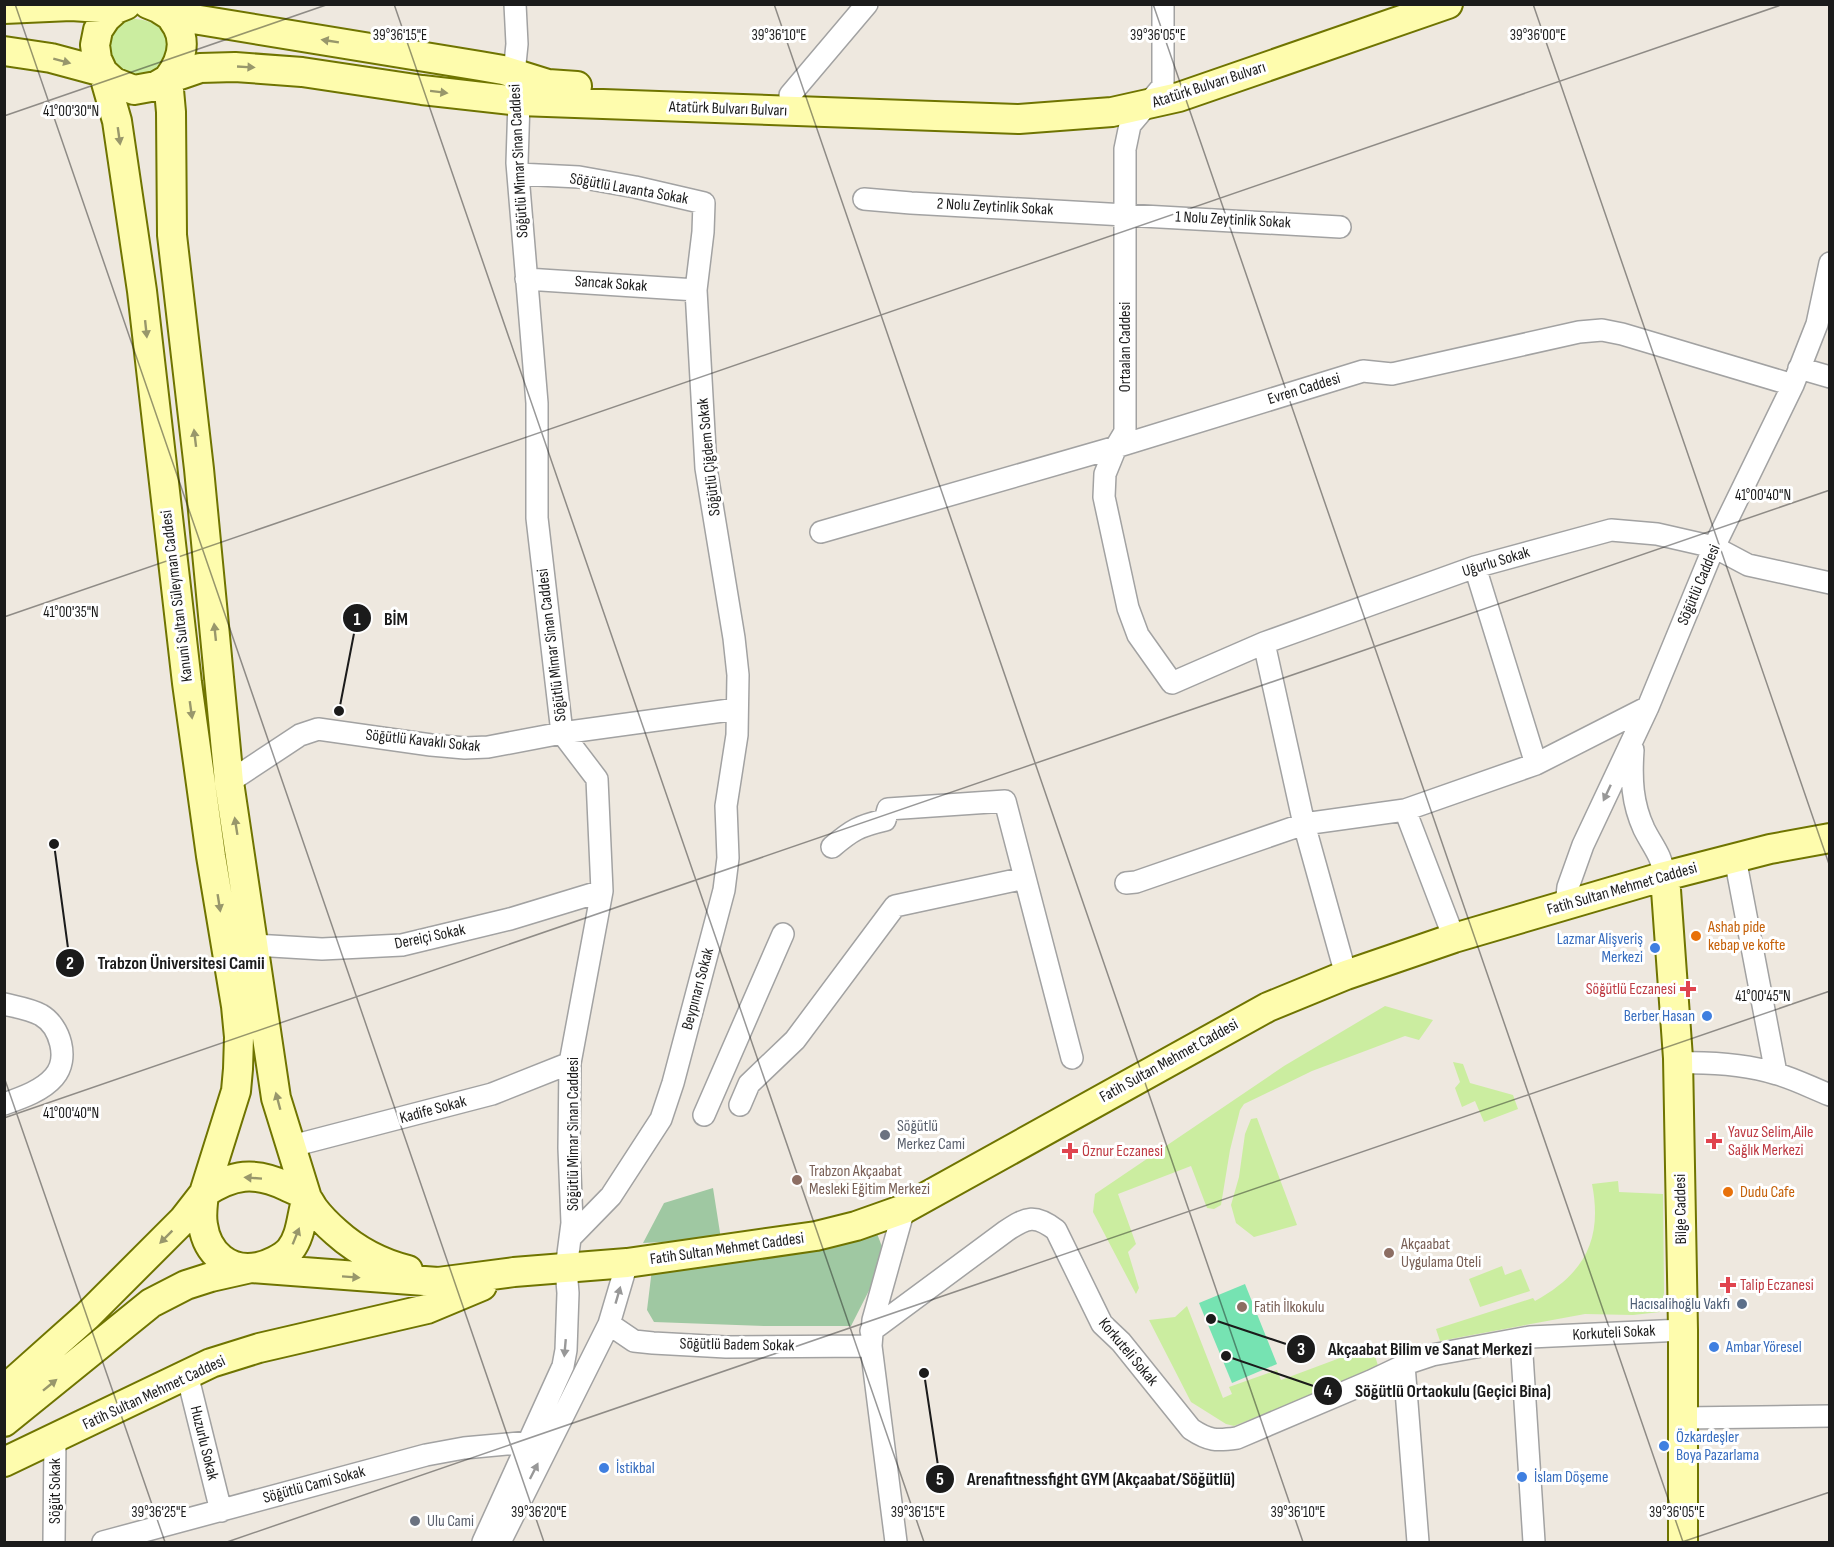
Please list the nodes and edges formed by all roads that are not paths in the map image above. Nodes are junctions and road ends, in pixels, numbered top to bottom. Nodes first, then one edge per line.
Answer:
1 (515, 4) edge
2 (867, 4) edge
3 (1163, 4) edge
4 (1402, 4) edge
5 (1448, 4) edge
6 (121, 6) edge
7 (161, 8) edge
8 (4, 9) edge
9 (4, 51) edge
10 (103, 72) junction
11 (168, 79) junction
12 (516, 88) junction
13 (790, 95) junction
14 (1154, 95) junction
15 (518, 174) junction
16 (864, 199) dead end
17 (704, 203) joint
18 (1125, 214) junction
19 (1340, 226) dead end
20 (1830, 263) edge
21 (526, 279) junction
22 (696, 290) junction
23 (1796, 377) junction
24 (1830, 377) edge
25 (1116, 447) junction
26 (821, 532) dead end
27 (1714, 548) junction
28 (1475, 567) junction
29 (1830, 583) edge
30 (1264, 643) junction
31 (1172, 683) joint
32 (1648, 707) junction
33 (737, 709) junction
34 (562, 733) junction
35 (1633, 741) junction
36 (1536, 764) junction
37 (229, 782) junction
38 (1405, 810) junction
39 (1304, 824) junction
40 (1830, 838) edge
41 (832, 847) dead end
42 (1735, 858) junction
43 (1665, 876) junction
44 (1025, 878) junction
45 (1126, 882) dead end
46 (602, 891) junction
47 (1566, 905) junction
48 (783, 934) dead end
49 (1454, 938) junction
50 (254, 945) junction
51 (1346, 975) junction
52 (4, 1004) edge
53 (1072, 1058) dead end
54 (570, 1062) junction
55 (1678, 1063) junction
56 (1776, 1073) junction
57 (1830, 1095) edge
58 (4, 1104) edge
59 (740, 1105) dead end
60 (704, 1115) dead end
61 (292, 1146) junction
62 (204, 1193) junction
63 (307, 1198) junction
64 (904, 1209) junction
65 (570, 1237) junction
66 (627, 1263) junction
67 (251, 1268) junction
68 (566, 1269) junction
69 (514, 1272) junction
70 (475, 1278) junction
71 (609, 1324) junction
72 (1683, 1330) junction
73 (871, 1338) junction
74 (1521, 1339) junction
75 (1404, 1365) junction
76 (187, 1374) junction
77 (4, 1390) edge
78 (1830, 1416) edge
79 (1683, 1418) junction
80 (4, 1422) edge
81 (55, 1439) junction
82 (529, 1442) junction
83 (4, 1462) edge
84 (221, 1511) junction
85 (54, 1542) edge
86 (102, 1542) edge
87 (483, 1542) edge
88 (500, 1542) edge
89 (896, 1542) edge
90 (1418, 1542) edge
91 (1534, 1542) edge
92 (1683, 1542) edge

1 - 12 street, Söğütlü Mimar Sinan Caddesi
2 - 13 street
3 - 14 street
4 - 14 street, Atatürk Bulvarı Bulvarı
5 - 14 street, Atatürk Bulvarı Bulvarı
6 - 8 street
6 - 10 street, Kanuni Sultan Süleyman Caddesi
7 - 11 street
12 -> 7 street, Atatürk Bulvarı Bulvarı
9 -> 10 street, Atatürk Bulvarı Bulvarı
10 - 11 street, Atatürk Bulvarı Bulvarı
10 -> 62 street, Kanuni Sultan Süleyman Caddesi
11 -> 12 street, Atatürk Bulvarı Bulvarı
37 -> 11 street, Kanuni Sultan Süleyman Caddesi
12 - 13 street, Atatürk Bulvarı Bulvarı
12 - 14 street, Atatürk Bulvarı Bulvarı
12 - 15 street, Söğütlü Mimar Sinan Caddesi
13 - 14 street, Atatürk Bulvarı Bulvarı
14 - 18 street, Ortaalan Caddesi
15 - 17 street, Söğütlü Lavanta Sokak
15 - 21 street, Söğütlü Mimar Sinan Caddesi
16 - 18 street, 2 Nolu Zeytinlik Sokak
17 - 22 street, Söğütlü Çiğdem Sokak
18 - 19 street, 1 Nolu Zeytinlik Sokak
18 - 25 street, Ortaalan Caddesi
20 - 23 street, Söğütlü Caddesi
21 - 22 street, Sancak Sokak
21 - 34 street, Söğütlü Mimar Sinan Caddesi
22 - 33 street, Söğütlü Çiğdem Sokak
23 - 24 street, Evren Caddesi
23 - 25 street, Evren Caddesi
23 - 27 street, Söğütlü Caddesi
25 - 26 street, Evren Caddesi
25 - 31 street, Ortaalan Caddesi
27 - 28 street, Uğurlu Sokak
27 - 29 street, Uğurlu Sokak
27 - 32 street, Söğütlü Caddesi
28 - 30 street, Uğurlu Sokak
28 - 36 street
30 - 31 street, Uğurlu Sokak
30 - 39 street
32 - 35 street, Söğütlü Caddesi
32 - 36 street
33 - 34 street, Söğütlü Kavaklı Sokak
33 - 65 street, Beypınarı Sokak
34 - 37 street, Söğütlü Kavaklı Sokak
34 - 46 street, Söğütlü Mimar Sinan Caddesi
35 - 43 street
35 -> 47 street, Söğütlü Caddesi
36 - 38 street
50 -> 37 street, Kanuni Sultan Süleyman Caddesi
38 - 39 street
38 - 49 street
39 - 45 street
39 - 51 street
40 - 42 street, Fatih Sultan Mehmet Caddesi
41 - 44 street
42 - 43 street, Fatih Sultan Mehmet Caddesi
42 - 56 street
43 - 47 street, Fatih Sultan Mehmet Caddesi
43 - 55 street, Bilge Caddesi
44 - 53 street
44 - 59 street
46 - 50 street, Dereiçi Sokak
46 - 54 street, Söğütlü Mimar Sinan Caddesi
47 - 49 street, Fatih Sultan Mehmet Caddesi
48 - 60 street
49 - 51 street, Fatih Sultan Mehmet Caddesi
61 -> 50 street, Kanuni Sultan Süleyman Caddesi
51 - 64 street, Fatih Sultan Mehmet Caddesi
52 - 58 street
54 - 61 street, Kadife Sokak
54 - 65 street, Söğütlü Mimar Sinan Caddesi
55 - 56 street
55 - 72 street, Bilge Caddesi
56 - 57 street
61 - 63 street, Kanuni Sultan Süleyman Caddesi
63 -> 62 street, Fatih Sultan Mehmet Caddesi
62 - 67 street, Fatih Sultan Mehmet Caddesi
62 -> 77 street, Fatih Sultan Mehmet Caddesi
67 -> 63 street, Fatih Sultan Mehmet Caddesi
63 - 70 street, Fatih Sultan Mehmet Caddesi
64 - 66 street, Fatih Sultan Mehmet Caddesi
64 - 73 street
65 - 68 street, Söğütlü Mimar Sinan Caddesi
66 - 68 street, Fatih Sultan Mehmet Caddesi
71 -> 66 street
67 -> 70 street, Fatih Sultan Mehmet Caddesi
80 -> 67 street, Fatih Sultan Mehmet Caddesi
68 - 69 street, Fatih Sultan Mehmet Caddesi
68 -> 82 street, Söğütlü Mimar Sinan Caddesi
69 - 70 street, Fatih Sultan Mehmet Caddesi
69 - 76 street, Fatih Sultan Mehmet Caddesi
71 - 73 street, Söğütlü Badem Sokak
88 -> 71 street
72 - 74 street, Korkuteli Sokak
72 - 79 street, Bilge Caddesi
73 - 75 street, Korkuteli Sokak
73 - 89 street
74 - 75 street, Korkuteli Sokak
74 - 91 street
75 - 90 street
76 - 81 street, Fatih Sultan Mehmet Caddesi
76 - 84 street, Huzurlu Sokak
78 - 79 street
79 - 92 street, Bilge Caddesi
81 - 83 street, Fatih Sultan Mehmet Caddesi
81 - 85 street, Söğüt Sokak
82 - 84 street, Söğütlü Cami Sokak
82 - 87 street, Söğütlü Mimar Sinan Caddesi
84 - 86 street, Söğütlü Cami Sokak

